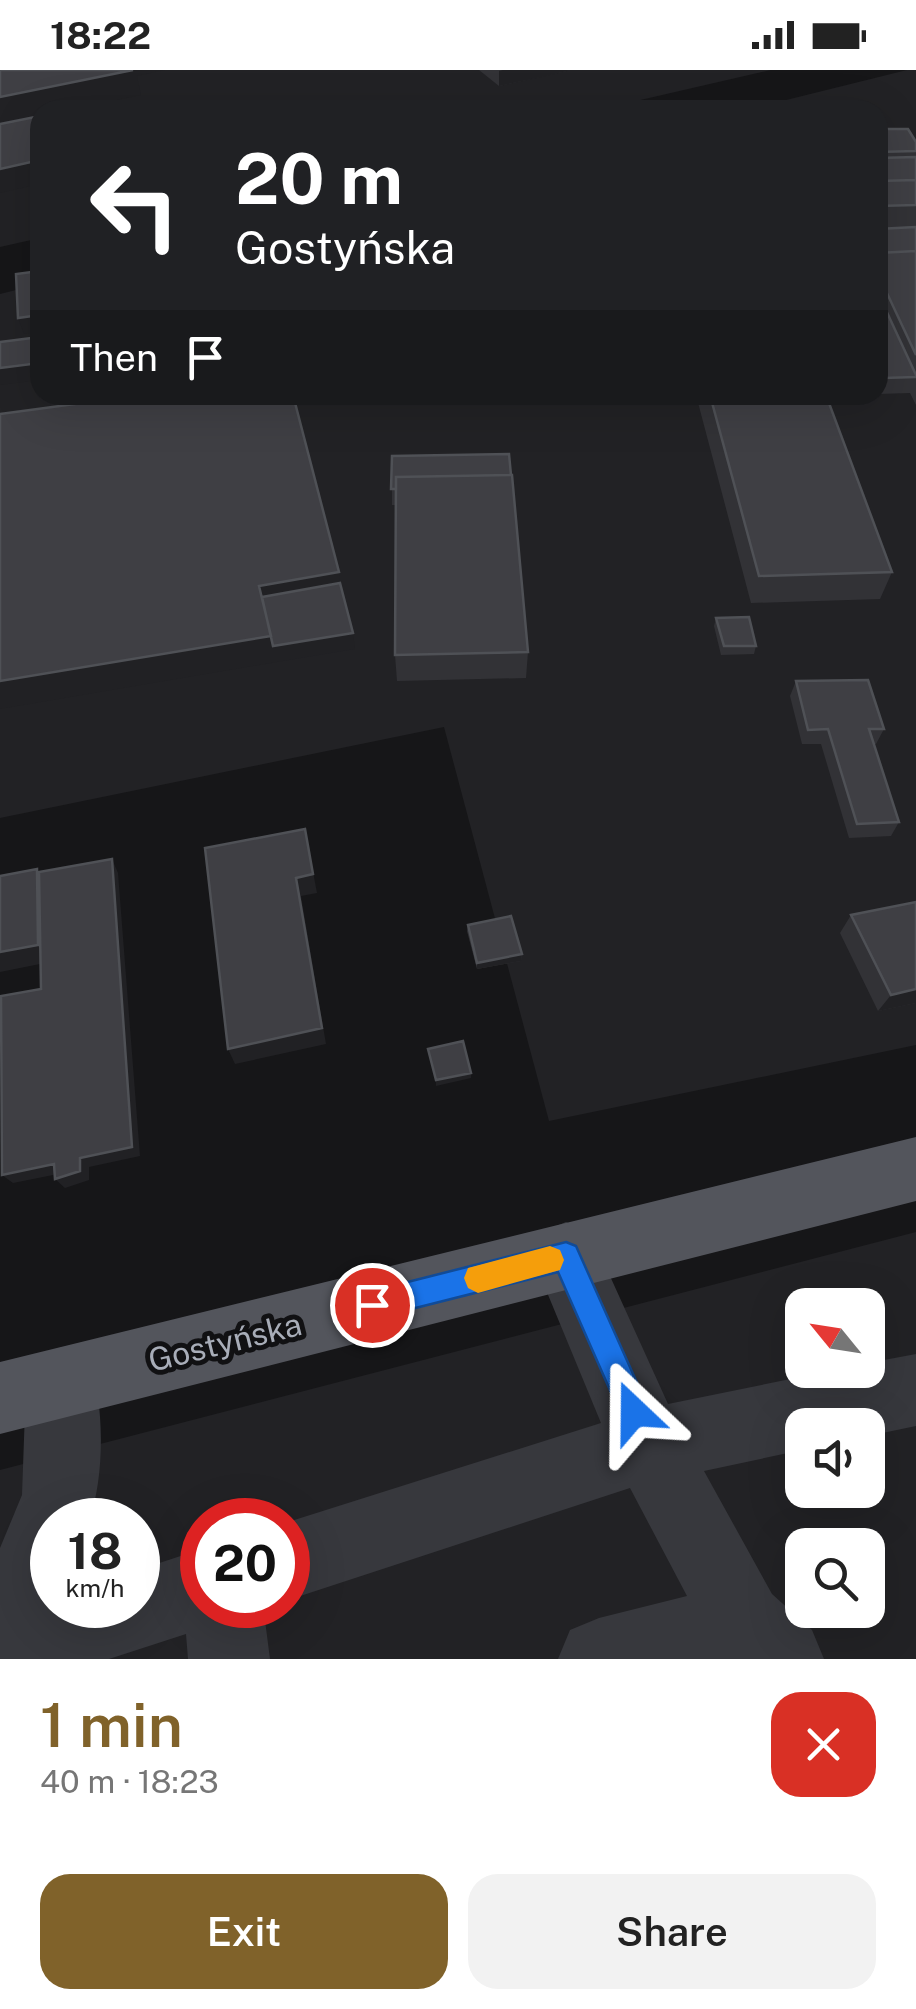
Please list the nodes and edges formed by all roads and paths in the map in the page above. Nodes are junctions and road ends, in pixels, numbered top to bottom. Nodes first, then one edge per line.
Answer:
1 (916, 1169) edge
2 (566, 1256) junction
3 (916, 1390) edge
4 (31, 1391) edge
5 (648, 1445) junction
6 (310, 1554) edge
7 (180, 1595) edge
8 (225, 1628) edge
9 (764, 1640) edge
10 (0, 1646) edge
11 (0, 1654) edge
12 (229, 1659) edge
13 (598, 1659) edge

1 - 2 main road, Gostyńska
2 - 4 main road, Gostyńska
2 - 5 lane
3 - 5 lane
4 - 10 lane
5 - 6 lane
5 - 9 lane
7 - 11 lane
8 - 12 lane
9 - 13 lane

